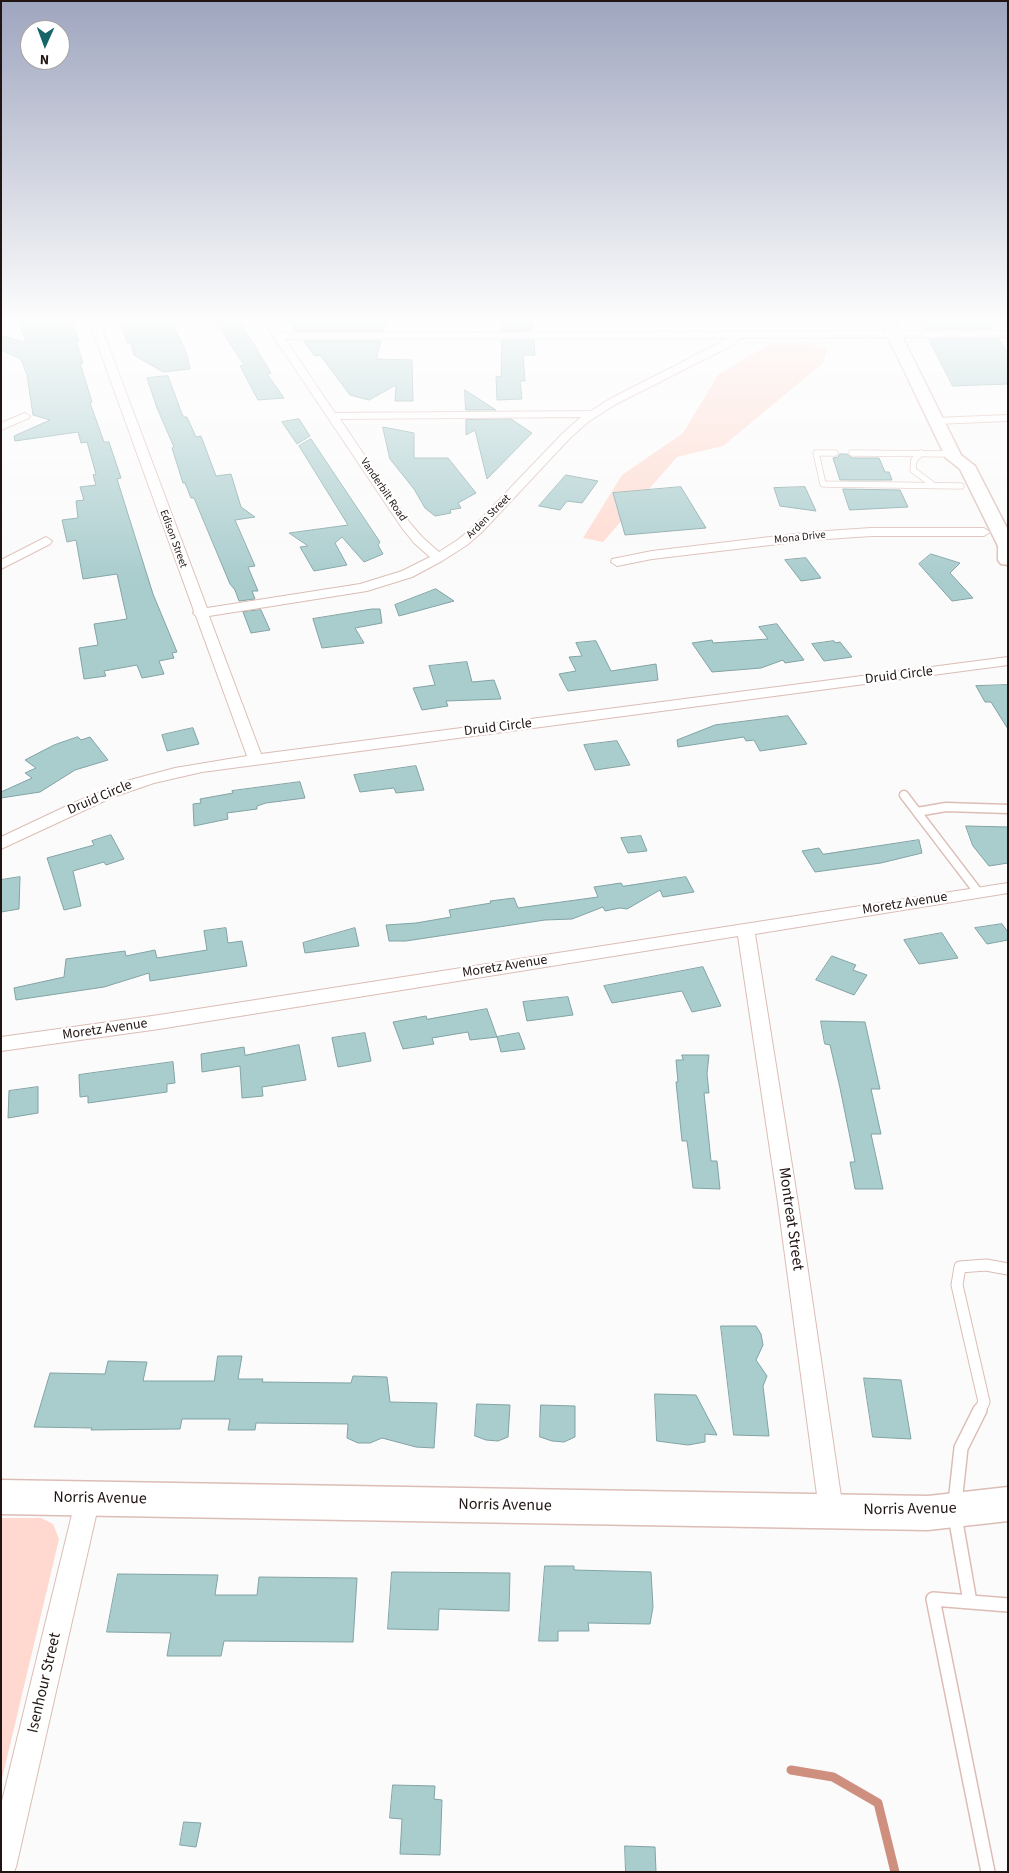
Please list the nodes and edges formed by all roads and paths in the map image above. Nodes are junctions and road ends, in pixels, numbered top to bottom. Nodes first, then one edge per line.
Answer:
1 (125, 405) edge
2 (324, 405) edge
3 (607, 405) edge
4 (928, 405) edge
5 (593, 414) junction
6 (25, 416) dead end
7 (331, 416) junction
8 (1008, 418) edge
9 (935, 421) junction
10 (1, 427) edge
11 (835, 453) dead end
12 (852, 453) dead end
13 (921, 453) junction
14 (952, 456) junction
15 (934, 486) junction
16 (961, 486) junction
17 (984, 532) junction
18 (46, 541) dead end
19 (438, 558) junction
20 (1007, 561) edge
21 (617, 562) dead end
22 (1, 565) edge
23 (200, 613) junction
24 (1008, 661) edge
25 (256, 760) junction
26 (904, 795) dead end
27 (1008, 809) edge
28 (916, 812) junction
29 (1, 844) edge
30 (1008, 888) edge
31 (978, 892) junction
32 (746, 929) junction
33 (1, 1044) edge
34 (1008, 1269) edge
35 (1, 1497) edge
36 (88, 1498) junction
37 (1008, 1504) edge
38 (831, 1510) junction
39 (954, 1510) junction
40 (970, 1602) junction
41 (1008, 1605) edge
42 (1, 1867) edge
43 (988, 1872) edge

1 - 23 street, Edison Street
2 - 7 street, Vanderbilt Road
3 - 5 street, Arden Street
4 - 9 main road
5 - 7 street
5 - 19 street, Arden Street
6 - 10 street
7 - 19 street, Vanderbilt Road
8 - 9 street
9 - 14 main road
11 - 15 lane
12 - 13 lane
13 - 14 lane
13 - 15 lane
14 - 16 main road
14 - 20 main road
15 - 16 lane
16 - 17 main road
17 - 20 main road
17 - 21 street, Mona Drive
18 - 22 street
19 - 23 street, Arden Street
23 - 25 street, Edison Street
24 - 25 street, Druid Circle
25 - 29 street, Druid Circle
26 - 28 lane
27 - 28 lane
28 - 31 lane
30 - 31 street, Moretz Avenue
31 - 32 street, Moretz Avenue
32 - 33 street, Moretz Avenue
32 - 38 street, Montreat Street
34 - 39 lane
35 - 36 main road, Norris Avenue
36 - 38 main road, Norris Avenue
36 - 42 street, Isenhour Street
37 - 39 main road, Norris Avenue
38 - 39 main road, Norris Avenue
39 - 40 lane
40 - 41 lane
40 - 43 lane

